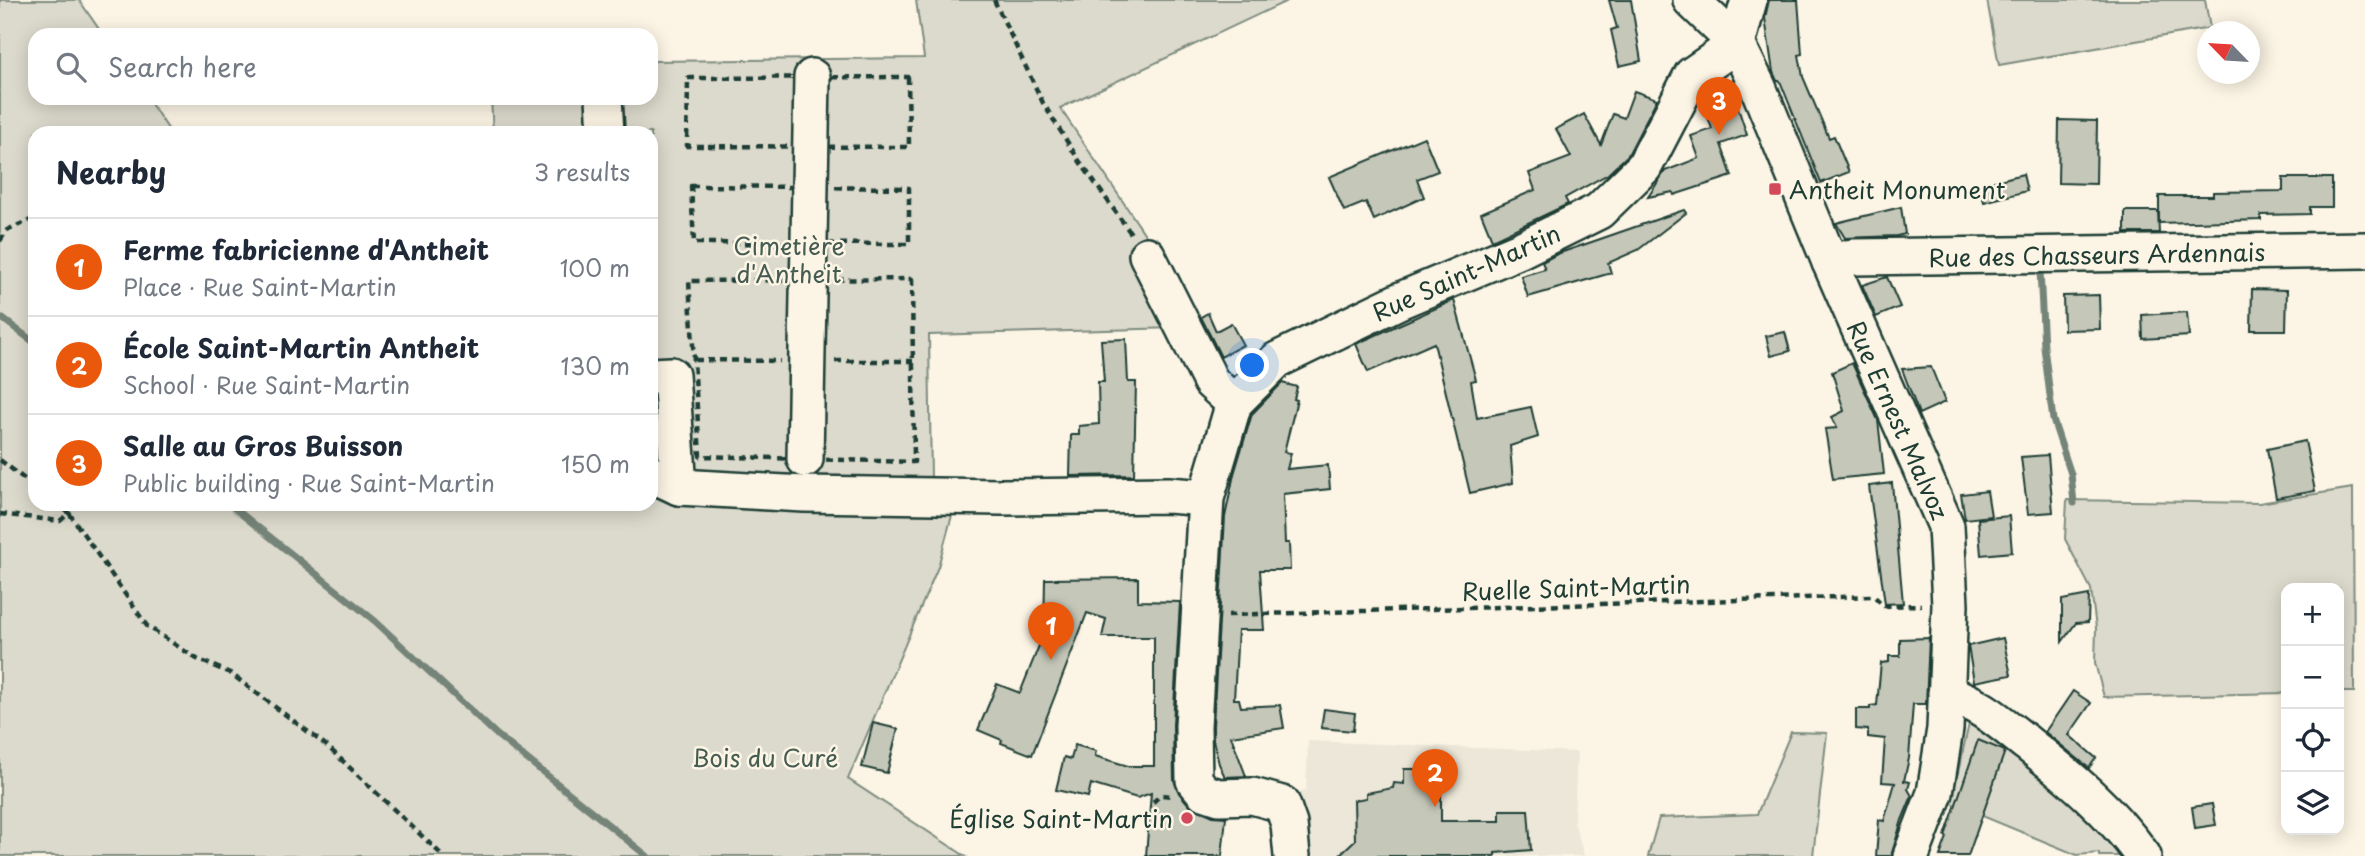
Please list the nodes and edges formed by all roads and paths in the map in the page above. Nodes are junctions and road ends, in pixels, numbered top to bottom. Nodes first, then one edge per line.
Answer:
1 (994, 0) edge
2 (1691, 0) edge
3 (1749, 0) edge
4 (1737, 44) junction
5 (812, 77) dead end
6 (604, 105) edge
7 (606, 126) edge
8 (28, 221) edge
9 (0, 241) edge
10 (2365, 250) edge
11 (1147, 255) joint
12 (1830, 262) junction
13 (658, 376) edge
14 (1234, 403) junction
15 (805, 459) dead end
16 (0, 460) edge
17 (665, 481) edge
18 (28, 482) edge
19 (1206, 498) junction
20 (67, 511) edge
21 (69, 513) junction
22 (0, 514) edge
23 (1950, 605) junction
24 (1199, 616) junction
25 (1946, 693) junction
26 (443, 856) edge
27 (1292, 856) edge
28 (1911, 856) edge
29 (2143, 856) edge

1 - 11 path
2 - 4 street
3 - 4 street
4 - 12 street, Rue Ernest Malvoz
4 - 14 street, Rue Saint-Martin
5 - 15 street
6 - 7 street
8 - 9 path
10 - 12 street, Rue des Chasseurs Ardennais
11 - 14 street
12 - 23 street, Rue Ernest Malvoz
13 - 17 street
14 - 19 street, Rue Saint-Martin
16 - 18 path
17 - 19 street
19 - 24 street, Rue Saint-Martin
20 - 21 path
21 - 22 path
21 - 26 path
23 - 24 path, Ruelle Saint-Martin
23 - 25 street, Rue Ernest Malvoz
24 - 27 street, Rue Saint-Martin
25 - 28 street, Rue Ernest Malvoz
25 - 29 street

